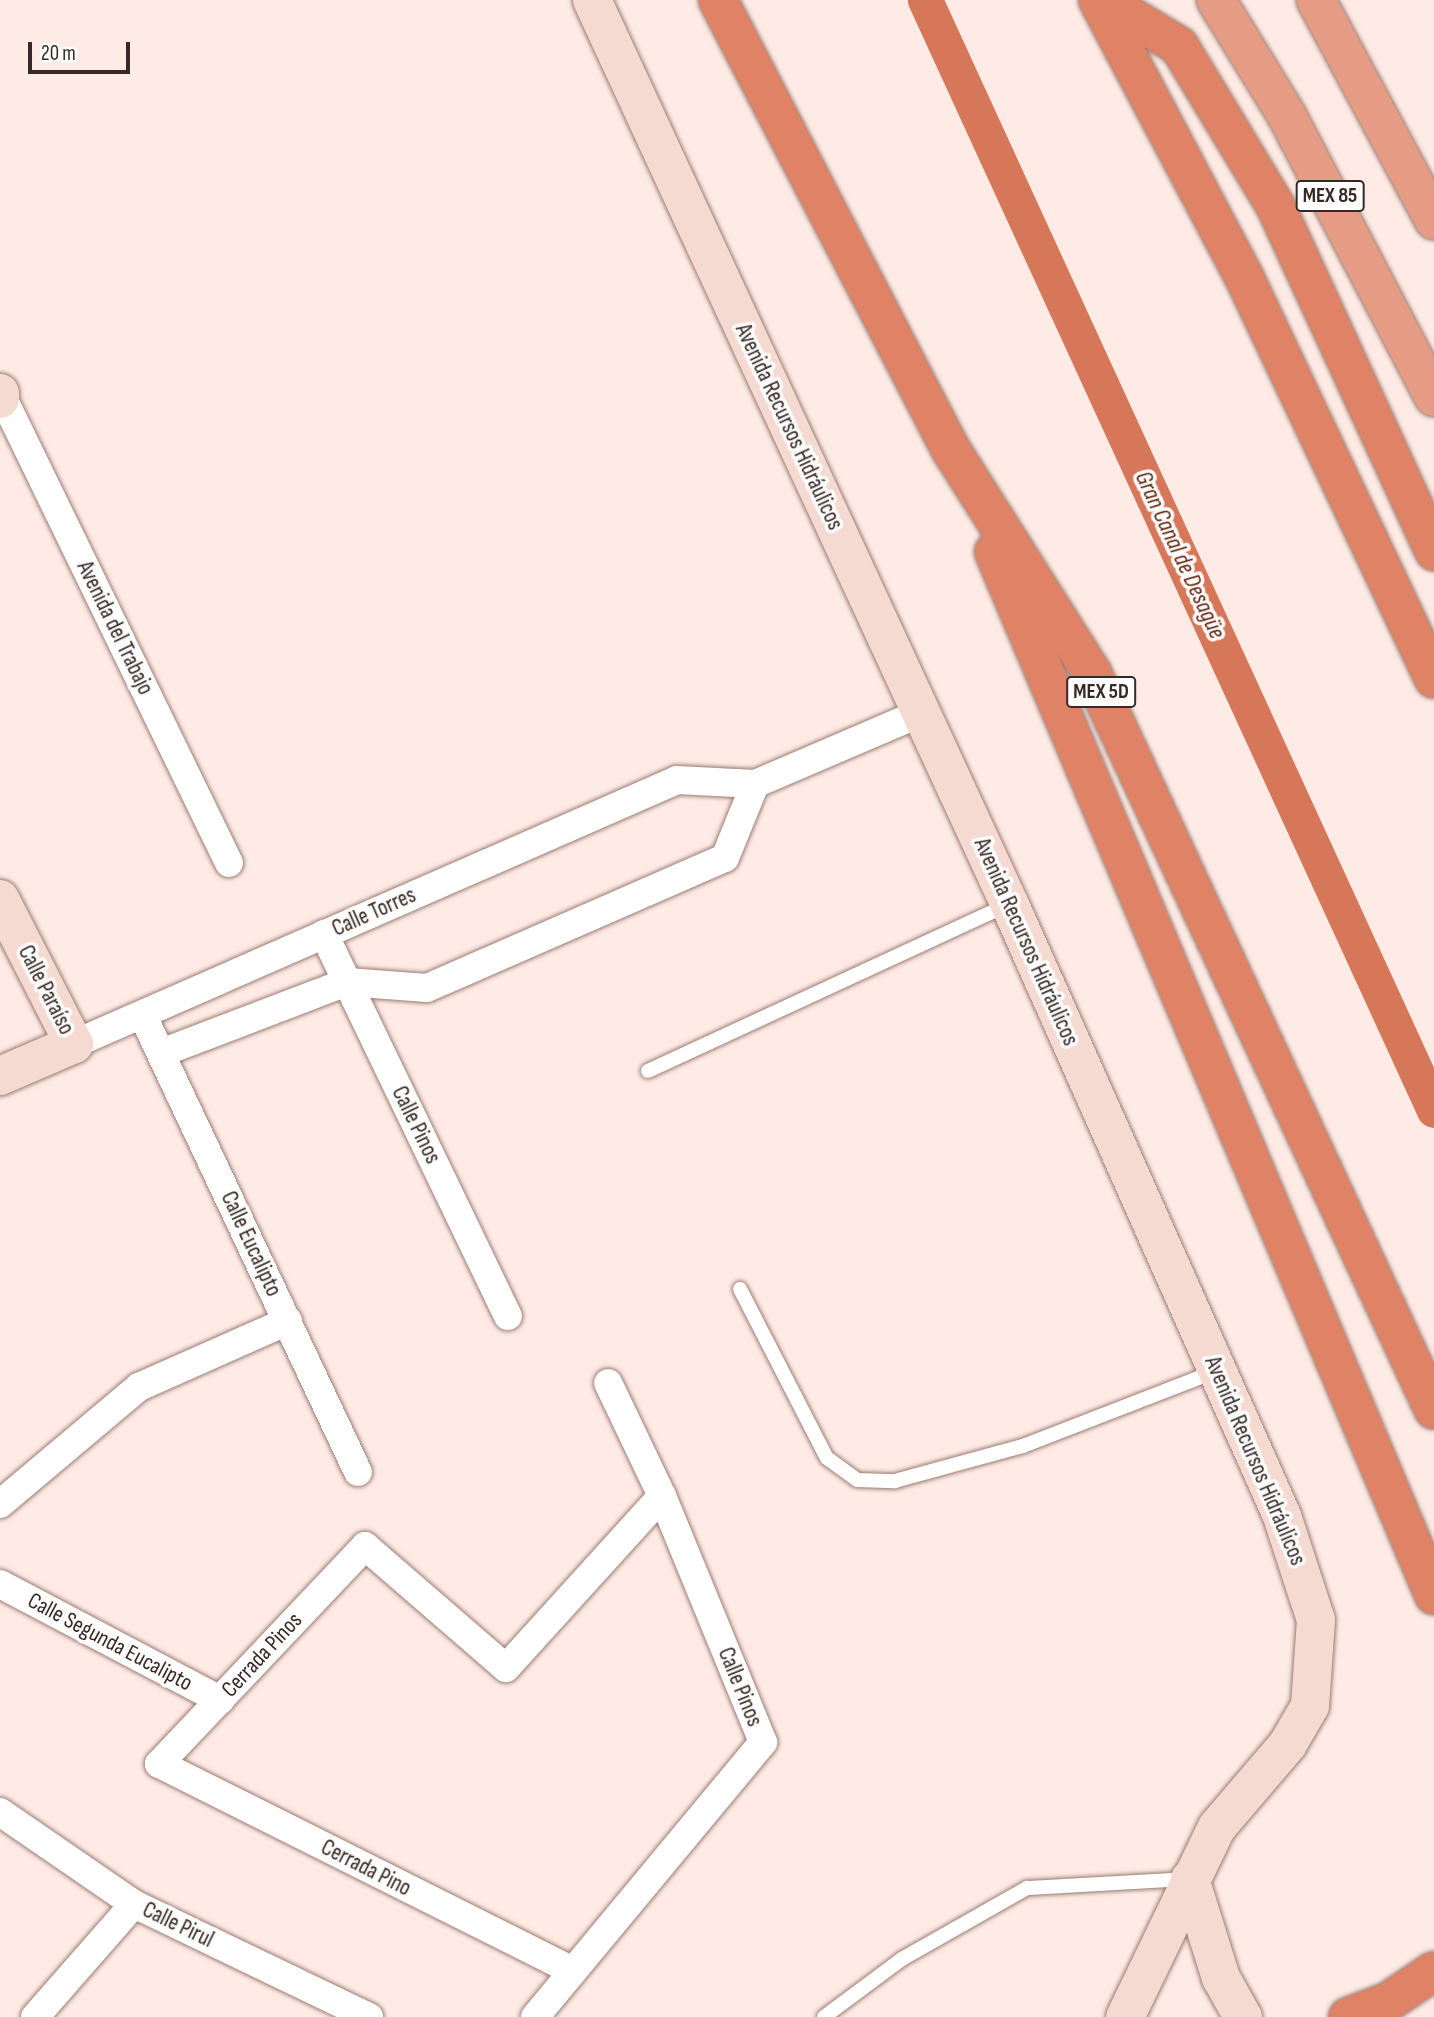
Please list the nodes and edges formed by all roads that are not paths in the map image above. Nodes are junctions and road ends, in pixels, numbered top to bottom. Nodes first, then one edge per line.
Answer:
1 (592, 0) edge
2 (718, 0) edge
3 (1101, 0) edge
4 (1216, 0) edge
5 (1316, 0) edge
6 (1434, 220) edge
7 (1, 397) edge
8 (1434, 397) edge
9 (951, 450) junction
10 (1434, 551) edge
11 (1434, 679) edge
12 (921, 713) junction
13 (755, 784) junction
14 (229, 863) dead end
15 (0, 899) edge
16 (1010, 905) junction
17 (324, 934) junction
18 (348, 982) junction
19 (143, 1016) junction
20 (74, 1044) junction
21 (161, 1053) junction
22 (648, 1071) dead end
23 (0, 1076) edge
24 (740, 1289) dead end
25 (508, 1316) dead end
26 (288, 1321) junction
27 (1217, 1371) junction
28 (608, 1383) dead end
29 (1434, 1410) edge
30 (358, 1472) dead end
31 (662, 1496) junction
32 (0, 1504) edge
33 (0, 1584) edge
34 (1434, 1595) edge
35 (220, 1700) junction
36 (159, 1764) joint
37 (0, 1812) edge
38 (1190, 1879) junction
39 (134, 1904) junction
40 (573, 1971) junction
41 (1434, 1971) edge
42 (35, 2017) edge
43 (369, 2017) edge
44 (535, 2017) edge
45 (824, 2017) edge
46 (1125, 2017) edge
47 (1243, 2017) edge
48 (1348, 2017) edge

1 - 12 main road, Avenida Recursos Hidráulicos
2 - 9 highway, MEX 5D
3 - 10 highway
3 - 11 highway
4 - 8 highway, MEX 85
5 - 6 highway
7 - 14 street, Avenida del Trabajo
9 - 29 highway, MEX 5D
9 - 34 highway
12 - 13 street, Calle Torres
12 - 16 main road, Avenida Recursos Hidráulicos
13 - 17 street, Calle Torres
13 - 18 street
15 - 20 main road, Calle Paraíso
16 - 22 lane
16 - 27 main road, Avenida Recursos Hidráulicos
17 - 18 street, Calle Pinos
17 - 19 street, Calle Torres
18 - 21 street
18 - 25 street, Calle Pinos
19 - 20 street, Calle Torres
19 - 21 street, Calle Eucalipto
20 - 23 main road, Calle Torres
21 - 26 street, Calle Eucalipto
24 - 27 lane
26 - 30 street, Calle Eucalipto
26 - 32 street
27 - 38 main road, Avenida Recursos Hidráulicos
28 - 31 street, Calle Pinos
31 - 35 street, Cerrada Pinos
31 - 40 street, Calle Pinos
33 - 35 street, Calle Segunda Eucalipto
35 - 36 street, Cerrada Pinos
36 - 40 street, Cerrada Pino
37 - 39 street, Calle Pirul
38 - 45 lane
38 - 46 main road, Avenida Recursos Hidráulicos
38 - 47 main road
39 - 42 street
39 - 43 street, Calle Pirul
40 - 44 street, Calle Pinos
41 - 48 highway

